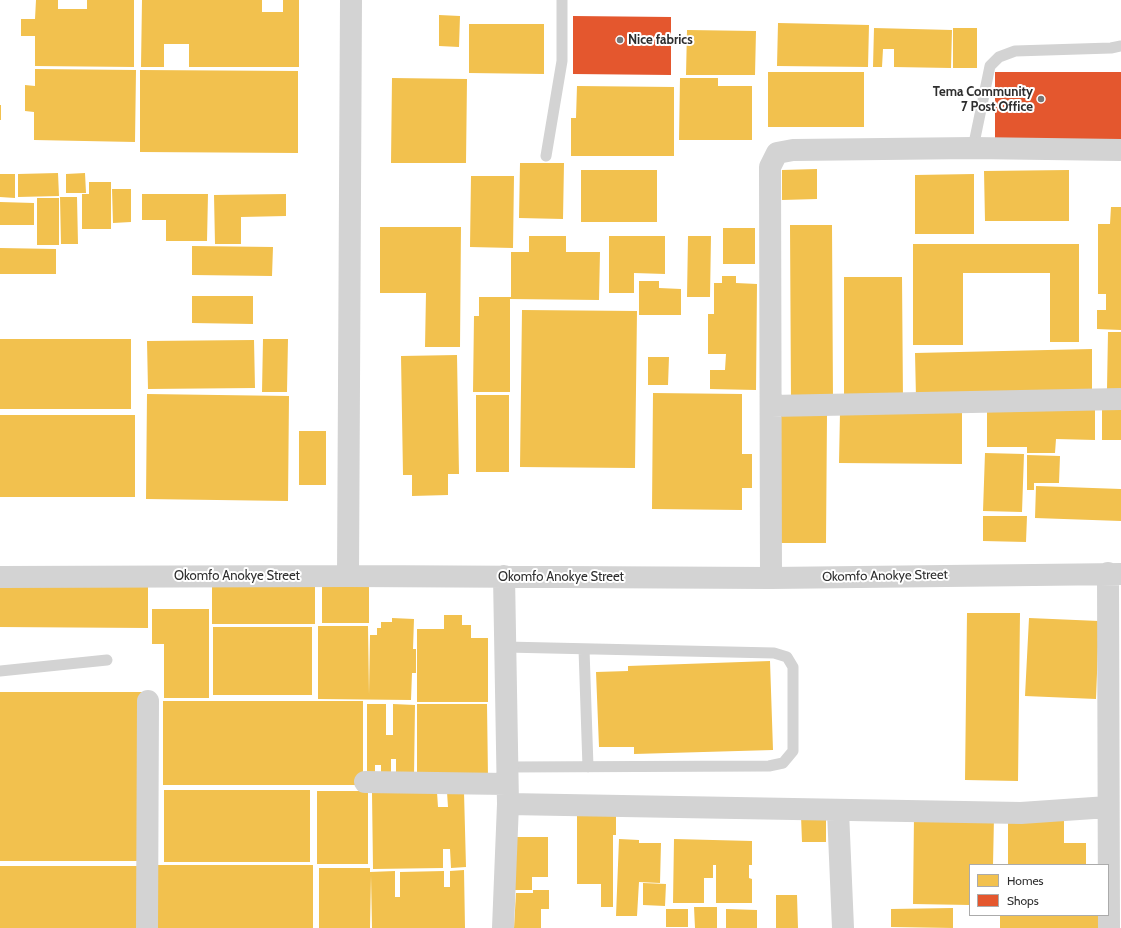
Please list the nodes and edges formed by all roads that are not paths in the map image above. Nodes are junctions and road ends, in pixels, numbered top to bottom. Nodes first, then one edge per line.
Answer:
1 (351, 0) edge
2 (562, 0) edge
3 (1121, 46) edge
4 (973, 148) junction
5 (1121, 150) edge
6 (546, 156) dead end
7 (1121, 399) edge
8 (771, 406) junction
9 (1115, 573) edge
10 (348, 576) junction
11 (504, 576) junction
12 (0, 577) edge
13 (772, 578) junction
14 (505, 647) junction
15 (584, 649) junction
16 (107, 660) dead end
17 (0, 671) edge
18 (148, 701) dead end
19 (588, 767) junction
20 (365, 782) dead end
21 (507, 785) junction
22 (1108, 807) junction
23 (838, 810) junction
24 (1108, 864) edge
25 (1109, 916) edge
26 (147, 928) edge
27 (503, 928) edge
28 (843, 928) edge
29 (1109, 928) edge

1 - 10 street
2 - 6 lane
3 - 4 lane
4 - 5 street
4 - 8 street
7 - 8 street
8 - 13 street
9 - 13 street, Okomfo Anokye Street
9 - 22 street
10 - 11 street, Okomfo Anokye Street
10 - 12 street, Okomfo Anokye Street
11 - 13 street, Okomfo Anokye Street
11 - 14 street
14 - 15 lane
14 - 21 street
15 - 19 lane
15 - 19 lane
16 - 17 lane
18 - 26 street
19 - 21 lane
20 - 21 street
21 - 23 street
21 - 27 street
22 - 23 street
22 - 24 street
23 - 28 street
25 - 29 street

